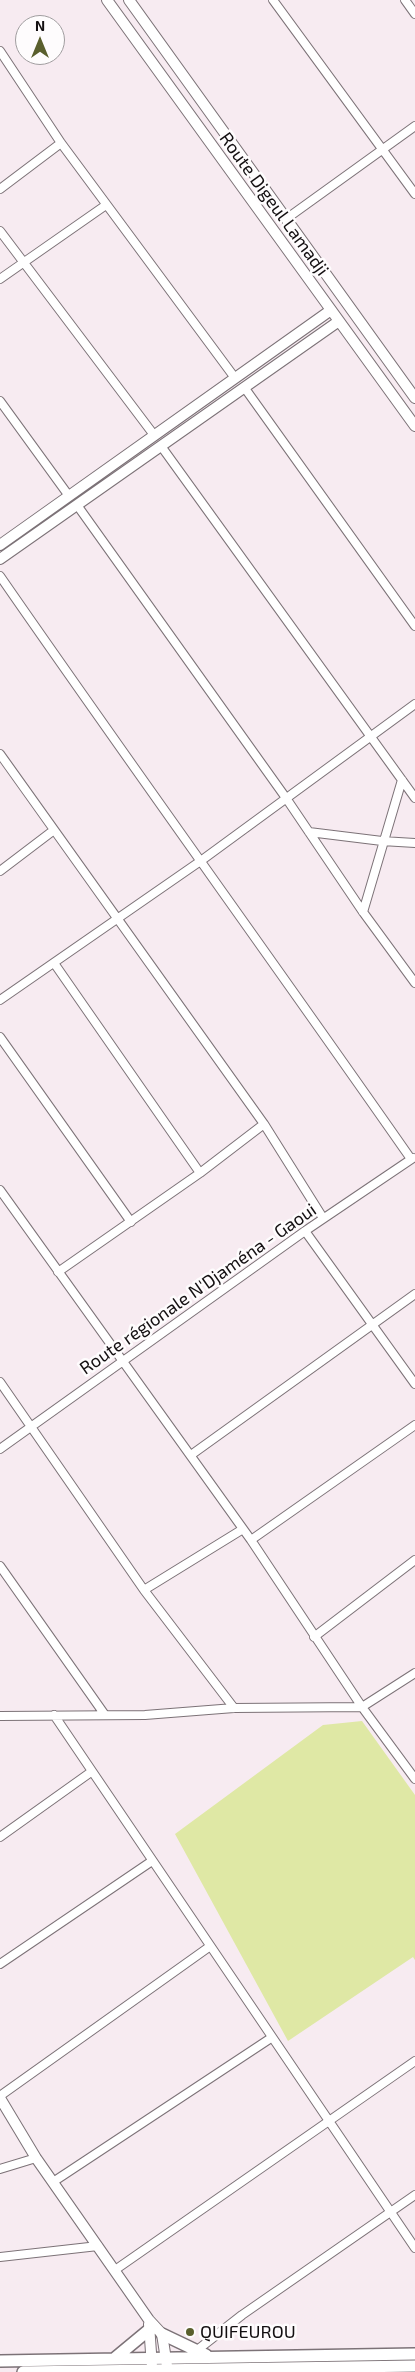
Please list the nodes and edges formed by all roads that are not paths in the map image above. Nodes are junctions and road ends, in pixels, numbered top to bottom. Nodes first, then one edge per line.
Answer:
1 (107, 0) edge
2 (129, 0) edge
3 (273, 0) edge
4 (405, 0) edge
5 (415, 14) edge
6 (0, 51) edge
7 (415, 126) edge
8 (62, 144) junction
9 (382, 150) junction
10 (0, 189) edge
11 (415, 194) edge
12 (106, 205) junction
13 (286, 220) junction
14 (0, 231) edge
15 (23, 263) junction
16 (0, 278) edge
17 (331, 310) junction
18 (339, 321) junction
19 (236, 378) junction
20 (244, 387) junction
21 (415, 398) edge
22 (0, 402) edge
23 (415, 426) edge
24 (154, 436) junction
25 (161, 446) junction
26 (69, 496) junction
27 (77, 505) junction
28 (0, 545) edge
29 (0, 559) edge
30 (0, 576) edge
31 (415, 626) edge
32 (415, 704) edge
33 (371, 736) junction
34 (0, 754) edge
35 (402, 780) junction
36 (286, 798) junction
37 (415, 798) edge
38 (54, 830) junction
39 (309, 832) junction
40 (382, 842) junction
41 (415, 843) edge
42 (202, 860) junction
43 (0, 871) edge
44 (363, 912) junction
45 (118, 919) junction
46 (54, 963) junction
47 (415, 983) edge
48 (0, 1000) edge
49 (0, 1037) edge
50 (264, 1124) junction
51 (413, 1158) edge
52 (200, 1174) junction
53 (0, 1190) edge
54 (323, 1218) junction
55 (131, 1222) junction
56 (305, 1230) junction
57 (58, 1272) junction
58 (415, 1294) edge
59 (372, 1324) junction
60 (121, 1360) junction
61 (0, 1382) edge
62 (415, 1384) edge
63 (415, 1426) edge
64 (30, 1427) junction
65 (0, 1449) edge
66 (191, 1456) junction
67 (243, 1529) junction
68 (251, 1540) junction
69 (415, 1560) edge
70 (0, 1566) edge
71 (144, 1590) junction
72 (314, 1637) junction
73 (415, 1673) edge
74 (362, 1707) junction
75 (234, 1708) junction
76 (54, 1715) junction
77 (105, 1715) junction
78 (0, 1716) edge
79 (91, 1772) junction
80 (415, 1779) edge
81 (0, 1838) edge
82 (152, 1861) junction
83 (209, 1947) junction
84 (0, 1964) edge
85 (271, 2038) junction
86 (415, 2061) edge
87 (0, 2097) edge
88 (328, 2122) junction
89 (36, 2158) junction
90 (0, 2168) edge
91 (53, 2182) junction
92 (415, 2195) edge
93 (390, 2213) junction
94 (98, 2246) junction
95 (415, 2248) edge
96 (0, 2257) edge
97 (115, 2270) junction
98 (149, 2325) junction
99 (162, 2334) junction
100 (196, 2351) junction
101 (415, 2354) edge
102 (210, 2357) junction
103 (115, 2358) junction
104 (151, 2358) junction
105 (167, 2358) junction
106 (0, 2361) edge
107 (406, 2364) edge
108 (298, 2365) edge
109 (152, 2371) edge
110 (168, 2371) edge
111 (23, 2372) edge
112 (106, 2372) edge

1 - 17 street, Route Digeul Lamadji
2 - 13 street, Route Digeul Lamadji
3 - 9 street
4 - 5 street
6 - 8 street
7 - 9 street
8 - 10 street
8 - 12 street
9 - 11 street
9 - 13 street
12 - 15 street
12 - 19 street
13 - 21 street, Route Digeul Lamadji
14 - 15 street
15 - 16 street
15 - 24 street
17 - 18 street, Route Digeul Lamadji
17 - 19 street
18 - 20 street
18 - 23 street, Route Digeul Lamadji
19 - 24 street
20 - 25 street
20 - 31 street
22 - 26 street
24 - 26 street
25 - 27 street
25 - 33 street
26 - 28 street
27 - 29 street
27 - 36 street
30 - 42 street
32 - 33 street
33 - 35 street
33 - 36 street
34 - 38 street
35 - 37 street
35 - 40 street
36 - 39 street
36 - 42 street
38 - 43 street
38 - 45 street
39 - 40 street
39 - 44 street
40 - 41 street
40 - 44 street
42 - 45 street
42 - 51 street
44 - 47 street
45 - 46 street
45 - 50 street
46 - 48 street
46 - 52 street
49 - 55 street
50 - 52 street
50 - 54 street
51 - 54 street, Route régionale N'Djaména - Gaoui
52 - 55 street
53 - 57 street
54 - 56 street, Route régionale N'Djaména - Gaoui
55 - 57 street
56 - 59 street
56 - 60 street, Route régionale N'Djaména - Gaoui
57 - 60 street
58 - 59 street
59 - 62 street
59 - 66 street
60 - 64 street, Route régionale N'Djaména - Gaoui
60 - 66 street
61 - 64 street
63 - 68 street
64 - 65 street, Route régionale N'Djaména - Gaoui
64 - 71 street
66 - 67 street
67 - 68 street
67 - 71 street
68 - 72 street
69 - 72 street
70 - 77 street
71 - 75 street
72 - 74 street
73 - 74 street
74 - 75 street
74 - 80 street
75 - 77 street
76 - 77 street
76 - 78 street
76 - 79 street
79 - 81 street
79 - 82 street
82 - 83 street
82 - 84 street
83 - 85 street
83 - 87 street
85 - 88 street
85 - 91 street
86 - 88 street
87 - 89 street
88 - 93 street
88 - 97 street
89 - 90 street
89 - 91 street
91 - 94 street
92 - 93 street
93 - 95 street
93 - 100 street
94 - 96 street
94 - 97 street
97 - 98 street
98 - 99 street
98 - 103 main road
98 - 104 street
99 - 100 main road
99 - 105 street
100 - 102 main road
101 - 107 main road
102 - 105 main road
102 - 108 main road
103 - 104 main road
103 - 106 main road
104 - 105 main road
104 - 109 street
105 - 110 street
107 - 108 main road
108 - 110 main road
109 - 110 main road
109 - 112 main road
111 - 112 main road

